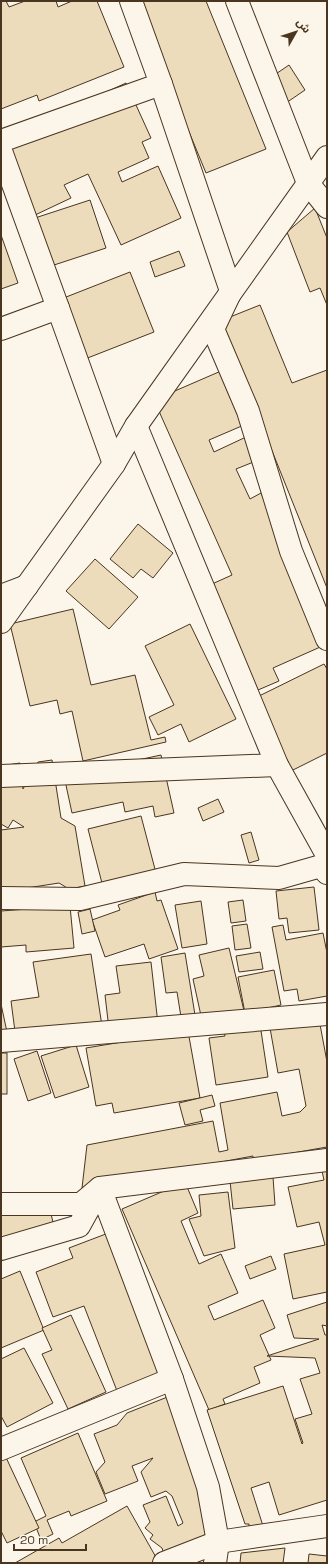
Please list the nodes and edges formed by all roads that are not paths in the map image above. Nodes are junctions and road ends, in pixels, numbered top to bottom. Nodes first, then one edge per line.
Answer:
1 (131, 1) edge
2 (237, 1) edge
3 (161, 84) junction
4 (1, 141) edge
5 (1, 151) edge
6 (327, 157) edge
7 (308, 183) junction
8 (327, 207) edge
9 (231, 291) junction
10 (58, 308) junction
11 (1, 329) edge
12 (136, 426) junction
13 (114, 464) junction
14 (27, 586) junction
15 (1, 596) edge
16 (1, 622) edge
17 (327, 639) edge
18 (277, 765) junction
19 (1, 776) edge
20 (327, 855) edge
21 (327, 873) edge
22 (1, 898) edge
23 (327, 1014) edge
24 (1, 1041) edge
25 (327, 1160) edge
26 (100, 1188) junction
27 (1, 1204) edge
28 (1, 1249) edge
29 (172, 1379) junction
30 (1, 1449) edge
31 (327, 1526) edge
32 (216, 1553) edge
33 (164, 1563) edge

1 - 3 street
2 - 7 street
3 - 4 street
3 - 9 street
5 - 10 street
6 - 7 street
7 - 8 street
7 - 9 street
9 - 12 street
9 - 17 street
10 - 11 street
10 - 13 street
12 - 13 street
12 - 18 street
13 - 14 street
14 - 15 street
14 - 16 street
18 - 19 street
18 - 20 street
21 - 22 street
23 - 24 street
25 - 26 street
26 - 27 street
26 - 28 street
26 - 29 street
29 - 30 street
29 - 32 street
31 - 32 street
32 - 33 street

